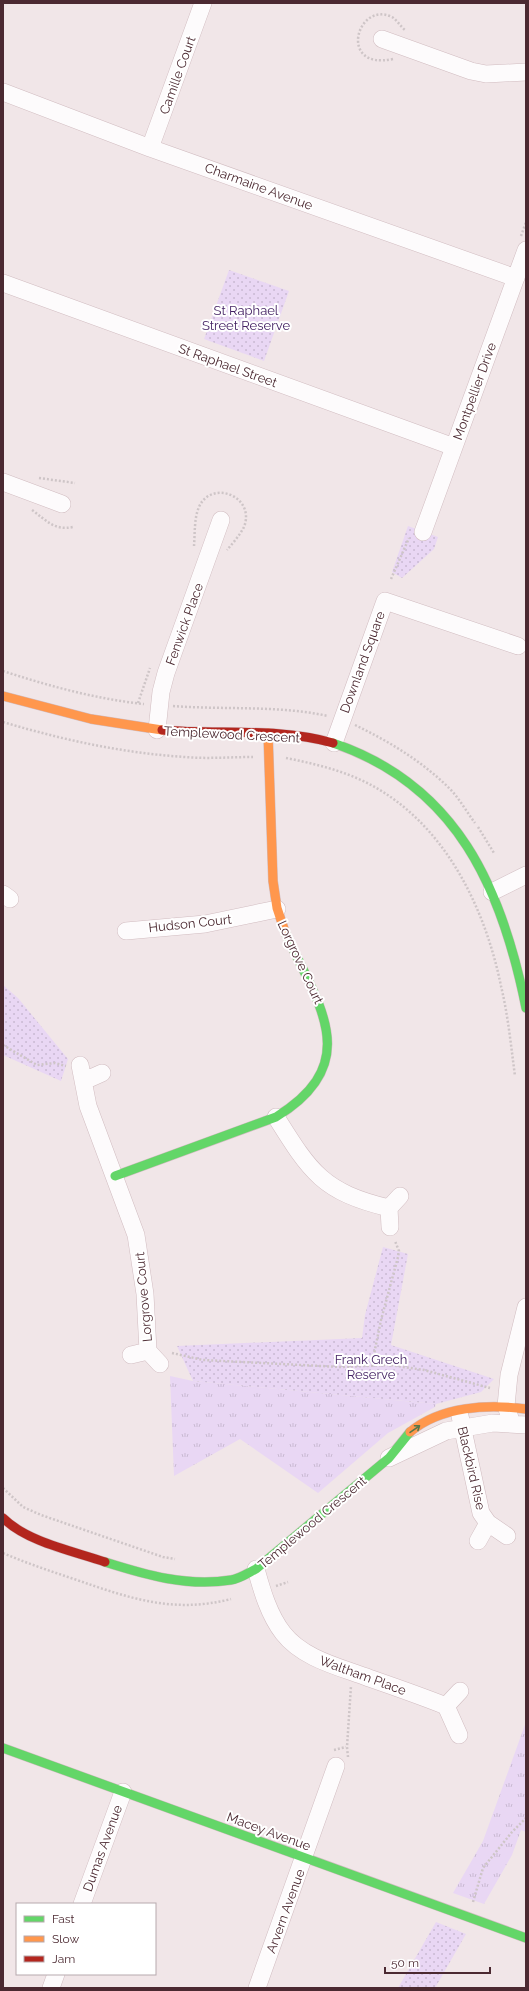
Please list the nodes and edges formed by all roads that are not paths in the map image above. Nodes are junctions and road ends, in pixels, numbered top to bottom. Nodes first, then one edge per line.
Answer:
1 (203, 3) edge
2 (382, 39) dead end
3 (526, 72) edge
4 (3, 92) edge
5 (150, 148) junction
6 (526, 250) edge
7 (516, 278) junction
8 (3, 283) edge
9 (454, 447) junction
10 (3, 482) edge
11 (62, 504) dead end
12 (221, 520) dead end
13 (417, 533) road end
14 (518, 646) dead end
15 (3, 696) edge
16 (157, 730) junction
17 (268, 733) junction
18 (334, 743) junction
19 (526, 875) edge
20 (492, 892) junction
21 (277, 909) junction
22 (126, 931) dead end
23 (526, 1008) edge
24 (102, 1073) dead end
25 (276, 1117) junction
26 (115, 1176) junction
27 (390, 1227) road end
28 (526, 1307) edge
29 (148, 1351) junction
30 (131, 1355) dead end
31 (160, 1364) dead end
32 (518, 1414) edge
33 (461, 1420) junction
34 (389, 1458) joint
35 (3, 1518) edge
36 (488, 1523) junction
37 (507, 1536) dead end
38 (478, 1541) dead end
39 (256, 1569) junction
40 (460, 1691) dead end
41 (446, 1706) junction
42 (459, 1735) dead end
43 (3, 1748) edge
44 (336, 1766) dead end
45 (123, 1792) junction
46 (304, 1858) junction
47 (82, 1903) edge
48 (526, 1938) edge
49 (56, 1975) edge
50 (51, 1988) edge
51 (257, 1988) edge

1 - 5 street, Camille Court
2 - 3 street
4 - 5 street, Charmaine Avenue
5 - 7 street, Charmaine Avenue
6 - 7 street, Montpellier Drive
7 - 9 street, Montpellier Drive
8 - 9 street, St Raphael Street
9 - 13 street, Montpellier Drive
10 - 11 street
12 - 16 street, Fenwick Place
14 - 18 street, Downland Square
15 - 16 street, Templewood Crescent
16 - 17 street, Templewood Crescent
17 - 18 street, Templewood Crescent
17 - 21 street, Lorgrove Court
18 - 20 street, Templewood Crescent
19 - 20 street
20 - 23 street, Templewood Crescent
21 - 22 street, Hudson Court
21 - 25 street, Lorgrove Court
24 - 26 street, Lorgrove Court
25 - 26 street, Lorgrove Court
25 - 27 street
26 - 29 street, Lorgrove Court
28 - 32 street, Templewood Crescent
29 - 30 street, Lorgrove Court
29 - 31 street, Lorgrove Court
32 - 33 street, Templewood Crescent
33 - 34 street, Templewood Crescent
33 - 36 street, Blackbird Rise
34 - 39 street, Templewood Crescent
35 - 39 street, Templewood Crescent
36 - 37 street, Blackbird Rise
36 - 38 street, Blackbird Rise
39 - 41 street, Waltham Place
40 - 41 street
41 - 42 street
43 - 45 street, Macey Avenue
44 - 46 street, Arvern Avenue
45 - 46 street, Macey Avenue
45 - 47 street, Dumas Avenue
46 - 48 street, Macey Avenue
46 - 51 street, Arvern Avenue
49 - 50 street

